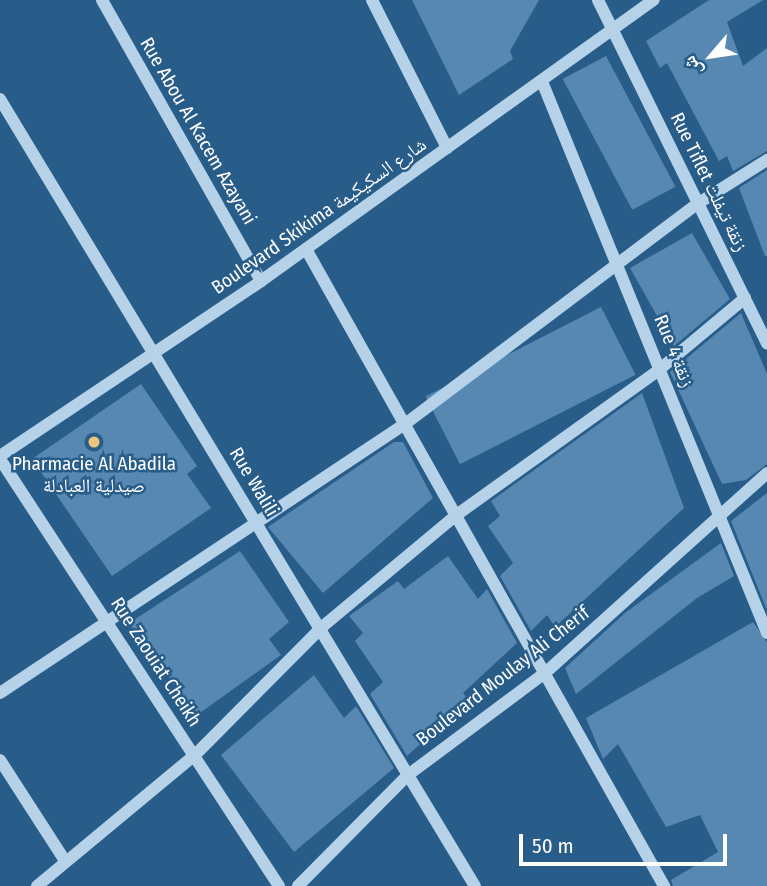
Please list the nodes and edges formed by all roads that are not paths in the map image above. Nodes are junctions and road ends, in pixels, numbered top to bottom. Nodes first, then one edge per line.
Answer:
1 (102, 0) edge
2 (372, 0) edge
3 (598, 0) edge
4 (654, 0) edge
5 (614, 29) junction
6 (543, 84) junction
7 (0, 99) edge
8 (447, 148) junction
9 (767, 160) edge
10 (697, 204) junction
11 (306, 249) junction
12 (618, 262) junction
13 (261, 281) junction
14 (745, 298) junction
15 (767, 344) edge
16 (154, 355) junction
17 (660, 369) junction
18 (405, 424) junction
19 (0, 457) edge
20 (767, 473) edge
21 (455, 516) junction
22 (721, 519) junction
23 (256, 523) junction
24 (107, 622) junction
25 (322, 627) junction
26 (767, 633) edge
27 (545, 673) junction
28 (0, 693) edge
29 (195, 755) junction
30 (0, 760) edge
31 (408, 775) junction
32 (65, 861) junction
33 (42, 885) edge
34 (279, 886) edge
35 (298, 886) edge
36 (475, 886) edge
37 (664, 886) edge

1 - 13 street, Rue Abou Al Kacem Azayani
2 - 8 street
3 - 5 street, Rue Tiflet زنقة تيفلت
4 - 5 street, Boulevard Skikima شارع السكيكيمة
5 - 6 street, Boulevard Skikima شارع السكيكيمة
5 - 10 street, Rue Tiflet زنقة تيفلت
6 - 8 street, Boulevard Skikima شارع السكيكيمة
6 - 12 street, Rue 4 زنقة
7 - 16 street, Rue Walili
8 - 11 street, Boulevard Skikima شارع السكيكيمة
9 - 10 street
10 - 12 street
10 - 14 street, Rue Tiflet زنقة تيفلت
11 - 13 street, Boulevard Skikima شارع السكيكيمة
11 - 18 street
12 - 17 street, Rue 4 زنقة
12 - 18 street
13 - 16 street, Boulevard Skikima شارع السكيكيمة
14 - 15 street, Rue Tiflet زنقة تيفلت
14 - 17 street
16 - 19 street, Boulevard Skikima شارع السكيكيمة
16 - 23 street, Rue Walili
17 - 21 street
17 - 22 street, Rue 4 زنقة
18 - 21 street
18 - 23 street
19 - 24 street, Rue Zaouiat Cheikh
20 - 22 street, Boulevard Moulay Ali Cherif
21 - 25 street
21 - 27 street
22 - 26 street, Rue 4 زنقة
22 - 27 street, Boulevard Moulay Ali Cherif
23 - 24 street
23 - 25 street, Rue Walili
24 - 28 street
24 - 29 street, Rue Zaouiat Cheikh
25 - 29 street
25 - 31 street, Rue Walili
27 - 31 street, Boulevard Moulay Ali Cherif
27 - 37 street
29 - 32 street
29 - 34 street, Rue Zaouiat Cheikh
30 - 32 street
31 - 35 street, Boulevard Moulay Ali Cherif
31 - 36 street, Rue Walili
32 - 33 street

